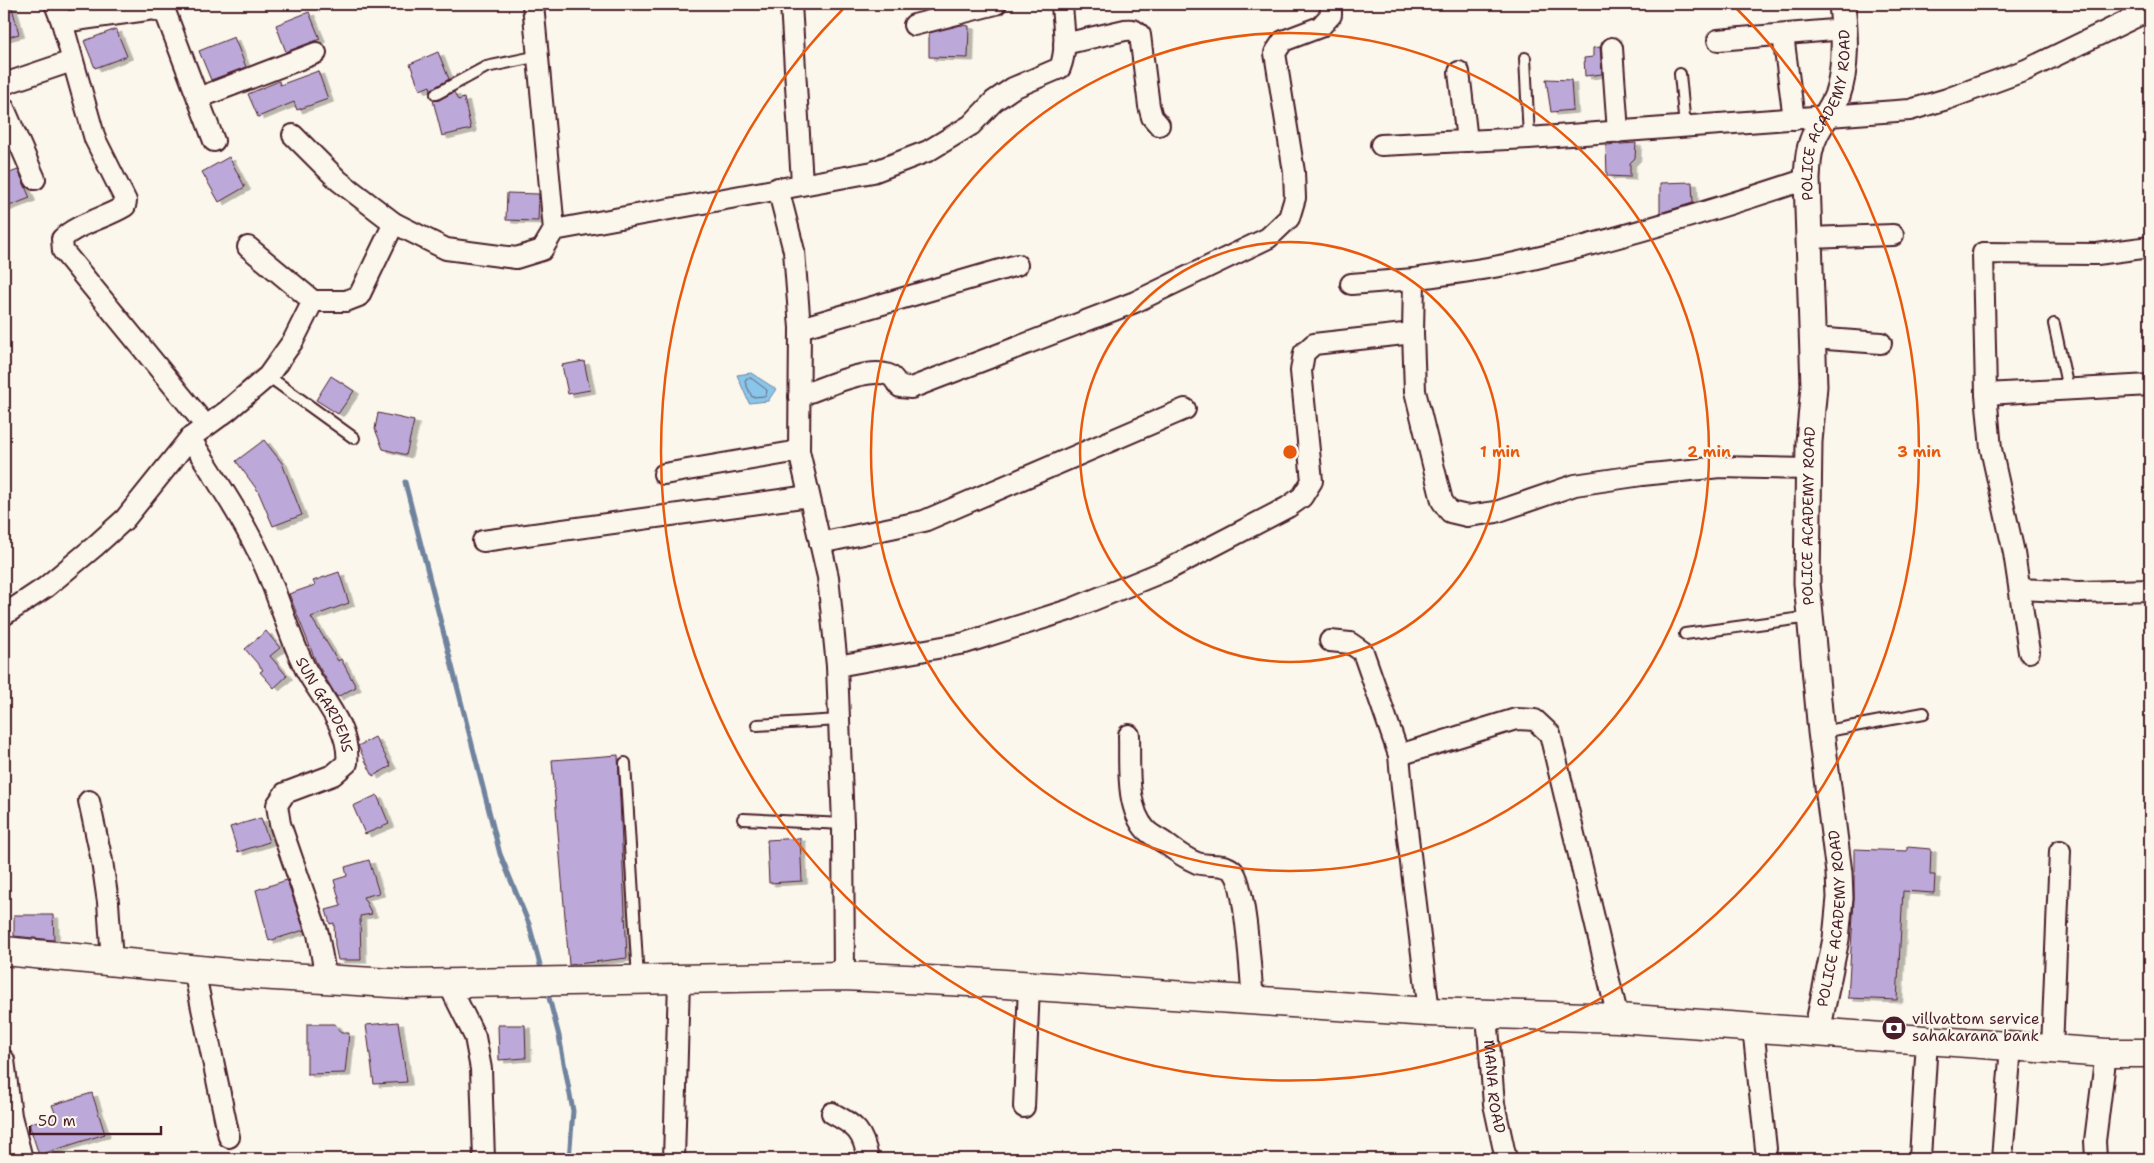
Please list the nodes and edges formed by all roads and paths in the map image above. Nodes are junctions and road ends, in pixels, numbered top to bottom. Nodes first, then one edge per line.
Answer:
1 (533, 4) edge
2 (790, 4) edge
3 (996, 4) edge
4 (1062, 4) edge
5 (1331, 4) edge
6 (1842, 4) edge
7 (2150, 10) edge
8 (59, 13) edge
9 (914, 25) dead end
10 (1845, 29) junction
11 (1783, 34) junction
12 (1718, 40) dead end
13 (1064, 44) junction
14 (1612, 48) dead end
15 (316, 53) dead end
16 (539, 56) junction
17 (1525, 58) dead end
18 (72, 61) junction
19 (1459, 72) dead end
20 (1680, 74) dead end
21 (4, 84) edge
22 (436, 94) dead end
23 (198, 98) junction
24 (4, 108) edge
25 (1825, 116) junction
26 (1794, 119) junction
27 (1159, 125) dead end
28 (1685, 127) junction
29 (1618, 132) junction
30 (294, 134) dead end
31 (1529, 138) junction
32 (214, 141) dead end
33 (1467, 141) junction
34 (1381, 145) dead end
35 (35, 179) dead end
36 (1807, 179) junction
37 (802, 183) junction
38 (778, 188) junction
39 (394, 223) junction
40 (554, 230) junction
41 (1894, 235) dead end
42 (1809, 238) junction
43 (248, 247) dead end
44 (2150, 247) edge
45 (1017, 265) dead end
46 (1414, 279) junction
47 (1351, 284) dead end
48 (313, 301) junction
49 (2054, 324) dead end
50 (800, 328) junction
51 (1412, 333) junction
52 (1813, 338) junction
53 (1881, 343) dead end
54 (268, 376) junction
55 (2150, 385) edge
56 (2068, 389) junction
57 (1986, 394) junction
58 (798, 396) junction
59 (1185, 409) dead end
60 (206, 426) junction
61 (190, 438) junction
62 (354, 438) dead end
63 (799, 451) junction
64 (1809, 469) junction
65 (664, 474) dead end
66 (809, 496) junction
67 (484, 541) dead end
68 (820, 544) junction
69 (2020, 589) junction
70 (2150, 590) edge
71 (4, 615) edge
72 (1810, 617) junction
73 (1685, 634) dead end
74 (1330, 641) dead end
75 (2030, 652) dead end
76 (837, 666) junction
77 (1924, 712) dead end
78 (839, 720) junction
79 (758, 725) dead end
80 (1821, 732) junction
81 (1129, 735) dead end
82 (1399, 754) junction
83 (626, 763) dead end
84 (89, 801) dead end
85 (743, 819) dead end
86 (843, 824) junction
87 (2060, 850) dead end
88 (4, 951) edge
89 (112, 962) junction
90 (194, 970) junction
91 (844, 976) junction
92 (326, 979) junction
93 (638, 980) junction
94 (679, 980) junction
95 (449, 985) junction
96 (1030, 986) junction
97 (1253, 1002) junction
98 (1430, 1012) junction
99 (1488, 1015) junction
100 (1618, 1018) junction
101 (1753, 1027) junction
102 (1817, 1032) junction
103 (1927, 1040) junction
104 (2011, 1046) junction
105 (2052, 1050) junction
106 (2106, 1053) junction
107 (2150, 1053) edge
108 (4, 1060) edge
109 (1024, 1108) dead end
110 (832, 1113) dead end
111 (229, 1137) dead end
112 (1766, 1149) dead end
113 (1920, 1158) edge
114 (22, 1159) edge
115 (484, 1159) edge
116 (674, 1159) edge
117 (868, 1159) edge
118 (1506, 1159) edge
119 (2002, 1159) edge
120 (2096, 1159) edge

1 - 16 street
2 - 37 street
3 - 9 street
4 - 13 street
5 - 58 street
6 - 10 street, POLICE ACADEMY ROAD
7 - 25 street
8 - 18 street
8 - 23 street
10 - 11 street
10 - 25 street, POLICE ACADEMY ROAD
11 - 12 street
11 - 26 street
13 - 27 street
13 - 37 street
14 - 29 street
15 - 23 street
16 - 22 lane
16 - 40 street
17 - 31 lane
18 - 21 street
18 - 60 street
19 - 33 street
20 - 28 lane
23 - 32 street
24 - 35 street
25 - 26 street
25 - 36 street, POLICE ACADEMY ROAD
26 - 28 street
28 - 29 street
29 - 31 street
30 - 39 street
31 - 33 street
33 - 34 street
36 - 42 street, POLICE ACADEMY ROAD
36 - 46 street
37 - 38 street
38 - 40 street
38 - 50 street
39 - 40 street
39 - 48 street
41 - 42 street
42 - 52 street, POLICE ACADEMY ROAD
43 - 48 street
44 - 57 street
45 - 50 street
46 - 47 street
46 - 51 street
48 - 54 street
49 - 56 lane
50 - 58 street
51 - 64 street
51 - 76 street
52 - 53 street
52 - 64 street, POLICE ACADEMY ROAD
54 - 60 street
54 - 62 lane
55 - 56 street
56 - 57 street
57 - 69 street
58 - 63 street
59 - 68 street
60 - 61 street
61 - 71 street
61 - 92 street, SUN GARDENS
63 - 65 street
63 - 66 street
64 - 72 street, POLICE ACADEMY ROAD
66 - 67 street
66 - 68 street
68 - 76 street
69 - 70 street
69 - 75 street
72 - 73 lane
72 - 80 street, POLICE ACADEMY ROAD
74 - 82 street
76 - 78 street
77 - 80 lane
78 - 79 lane
78 - 86 street
80 - 102 street, POLICE ACADEMY ROAD
81 - 97 street
82 - 98 street
82 - 100 street
83 - 93 lane
84 - 89 street
85 - 86 lane
86 - 91 street
87 - 105 street
88 - 89 main road
89 - 90 main road
90 - 92 main road
90 - 111 street
91 - 94 main road
91 - 96 main road
92 - 95 main road
93 - 94 main road
93 - 95 main road
94 - 116 street
95 - 115 street
96 - 97 main road
96 - 109 street
97 - 98 main road
98 - 99 main road
99 - 100 main road
99 - 118 street, MANA ROAD
100 - 101 main road
101 - 102 main road
101 - 112 street
102 - 103 main road
103 - 104 main road
103 - 113 street
104 - 105 main road
104 - 119 street
105 - 106 main road
106 - 107 main road
106 - 120 street
108 - 114 street
110 - 117 street

